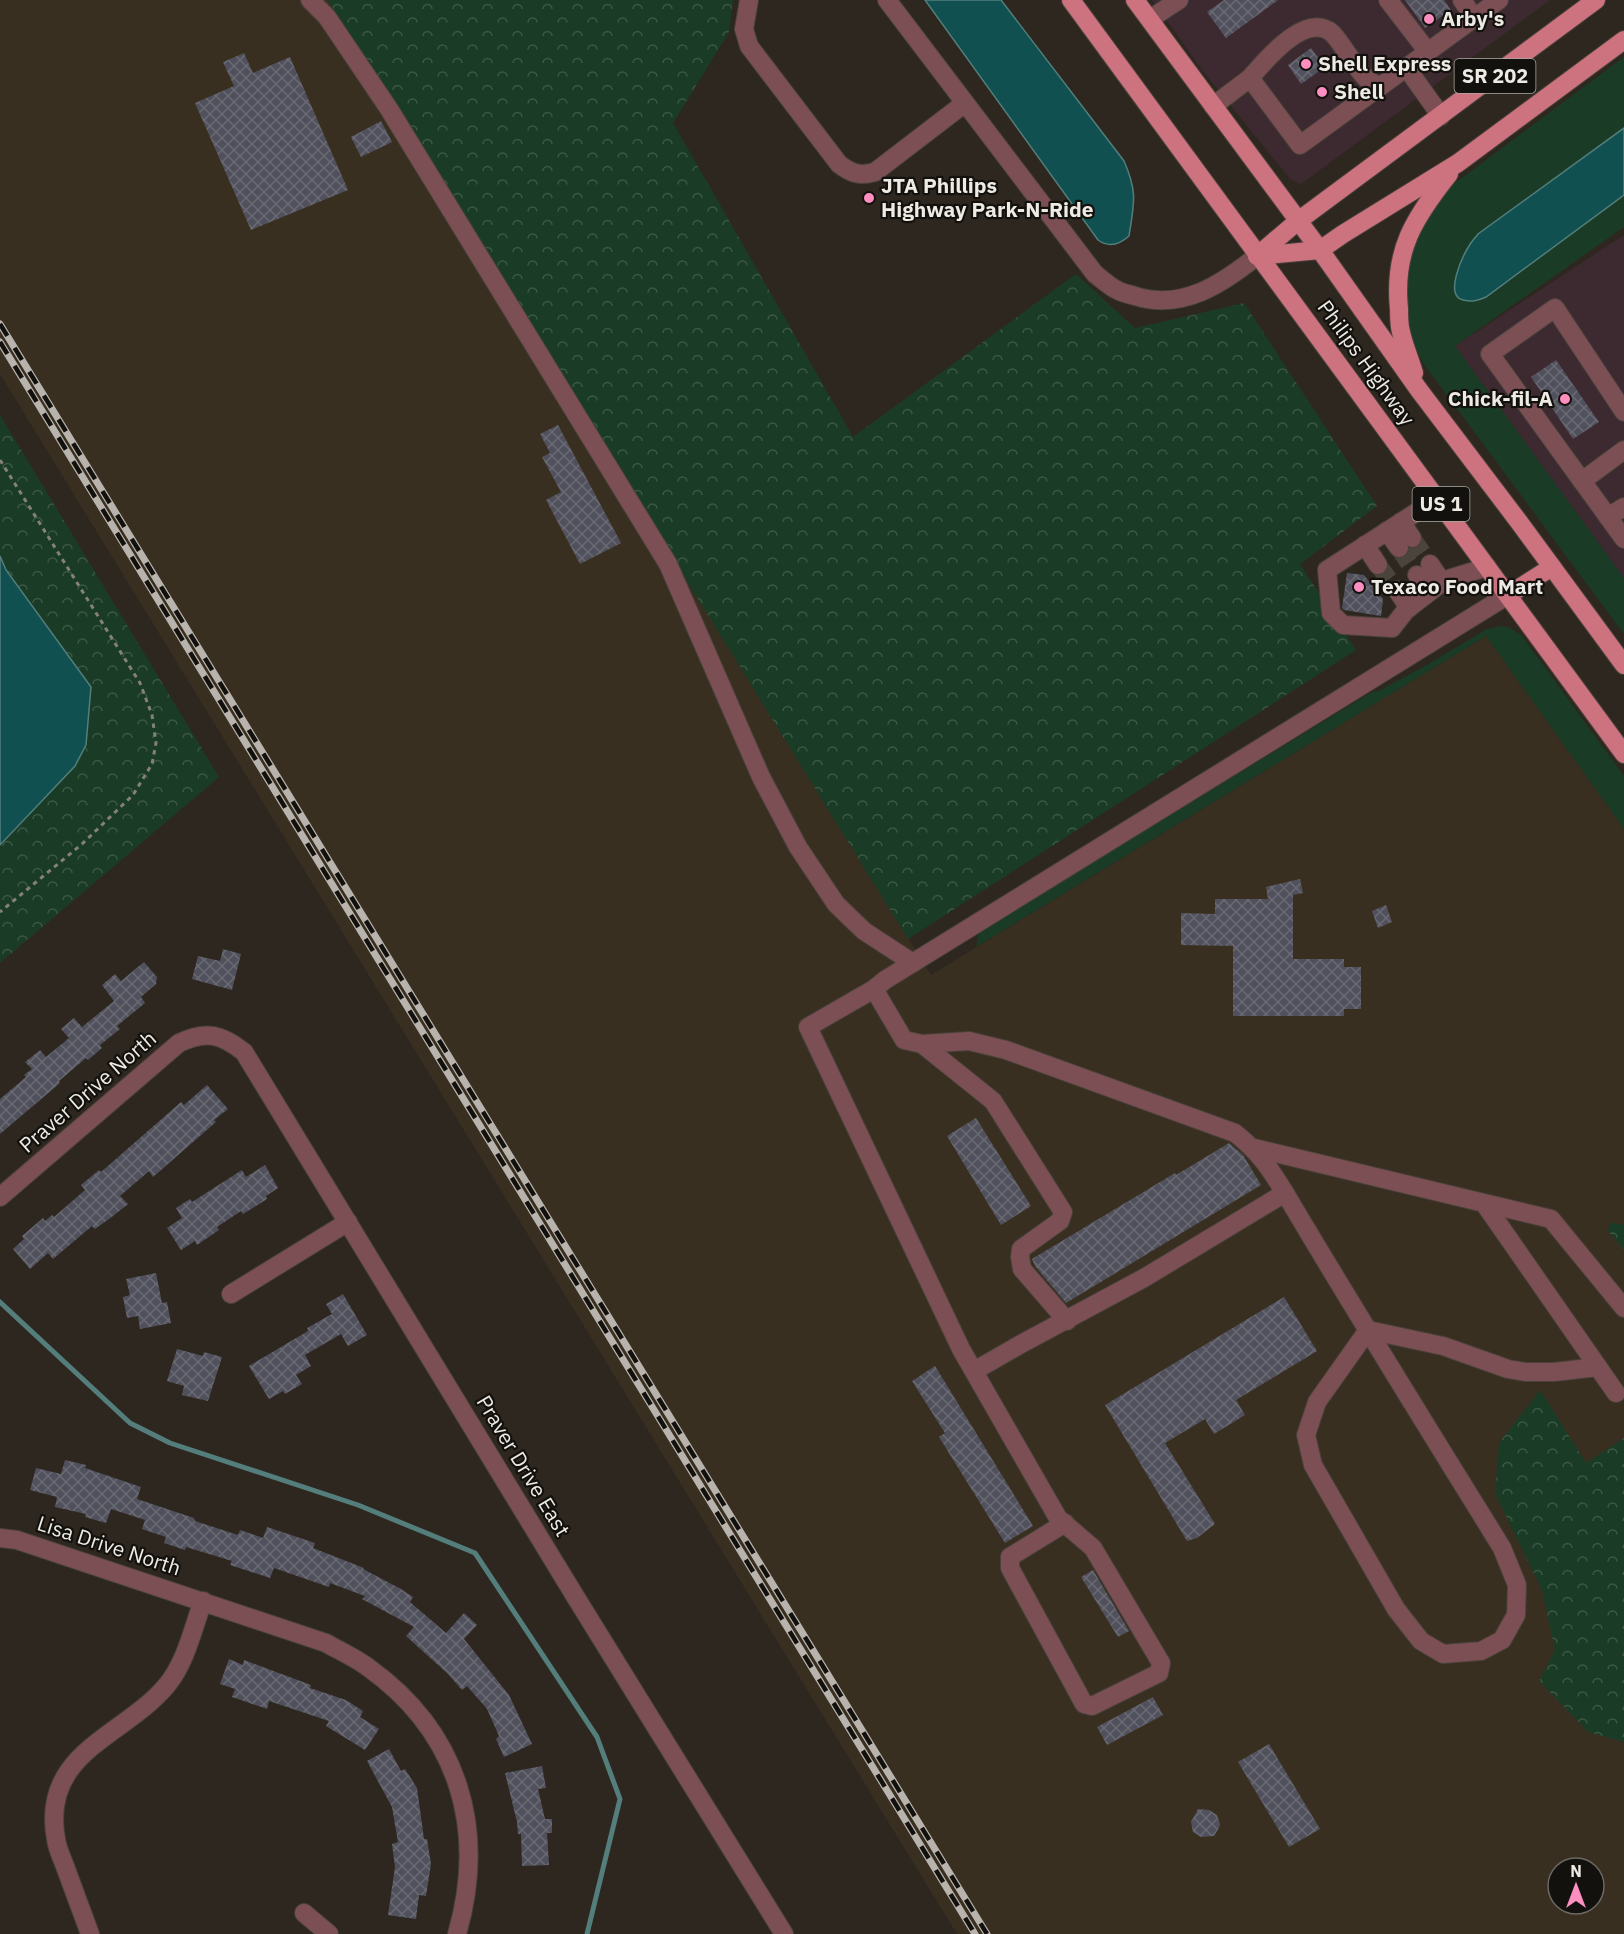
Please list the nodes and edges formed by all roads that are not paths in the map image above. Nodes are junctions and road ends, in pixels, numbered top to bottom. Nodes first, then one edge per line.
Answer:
1 (310, 0) edge
2 (748, 0) edge
3 (887, 0) edge
4 (1071, 0) edge
5 (1135, 0) edge
6 (1179, 0) edge
7 (1388, 0) edge
8 (1462, 0) edge
9 (1498, 0) edge
10 (1596, 0) edge
11 (1576, 6) edge
12 (1474, 18) junction
13 (1149, 19) junction
14 (1624, 40) edge
15 (1428, 52) junction
16 (1407, 67) junction
17 (1250, 78) junction
18 (1381, 86) junction
19 (965, 103) junction
20 (1213, 106) junction
21 (1441, 116) junction
22 (1458, 163) junction
23 (1298, 221) junction
24 (1320, 250) junction
25 (1257, 256) junction
26 (1419, 390) junction
27 (1624, 412) edge
28 (1624, 450) edge
29 (1582, 481) junction
30 (1437, 499) junction
31 (1624, 507) edge
32 (1608, 517) junction
33 (1394, 526) junction
34 (1624, 539) edge
35 (1406, 543) tunnel mouth
36 (1365, 545) junction
37 (1378, 565) tunnel mouth
38 (1487, 567) junction
39 (1552, 567) junction
40 (1424, 570) tunnel mouth
41 (1436, 587) junction
42 (1396, 590) tunnel mouth
43 (1508, 595) junction
44 (1409, 608) junction
45 (1624, 665) edge
46 (1624, 754) edge
47 (913, 963) junction
48 (874, 989) junction
49 (212, 1035) joint
50 (922, 1044) junction
51 (1254, 1148) junction
52 (1285, 1193) junction
53 (0, 1197) edge
54 (1484, 1203) junction
55 (348, 1222) junction
56 (231, 1294) dead end
57 (1624, 1308) edge
58 (1067, 1321) junction
59 (1368, 1330) junction
60 (1598, 1367) junction
61 (974, 1371) junction
62 (1616, 1393) dead end
63 (1065, 1523) junction
64 (0, 1538) edge
65 (202, 1600) junction
66 (304, 1913) dead end
67 (90, 1934) edge
68 (329, 1934) edge
69 (457, 1934) edge
70 (784, 1934) edge

1 - 47 street
2 - 19 street
3 - 19 street
4 - 25 main road, Philips Highway / US 1
5 - 13 main road, Philips Highway / US 1
6 - 13 street
7 - 15 street
8 - 12 street
9 - 12 street
10 - 11 main road, SR 202
11 - 21 main road, SR 202
12 - 15 street
13 - 20 main road, Philips Highway / US 1
14 - 22 main road, SR 202
15 - 16 street
16 - 18 street
16 - 21 street
17 - 18 street
17 - 18 street
17 - 20 street
19 - 25 street
20 - 23 main road, Philips Highway / US 1
21 - 23 main road, SR 202
22 - 24 main road, SR 202
22 - 26 main road
23 - 24 main road, Philips Highway / US 1
23 - 25 main road, SR 202
24 - 25 main road, SR 202
24 - 26 main road, Philips Highway / US 1
25 - 30 main road, Philips Highway / US 1
26 - 39 main road, Philips Highway / US 1
27 - 29 street
28 - 29 street
29 - 32 street
30 - 33 street
30 - 38 main road, Philips Highway / US 1
31 - 32 street
32 - 34 street
33 - 35 street
33 - 36 street
36 - 37 street
36 - 44 street
38 - 41 street
38 - 43 main road, Philips Highway / US 1
39 - 43 main road
39 - 45 main road, Philips Highway / US 1
40 - 41 street
41 - 44 street
42 - 44 street
43 - 46 main road, Philips Highway / US 1
43 - 47 street
47 - 48 street
48 - 50 street
48 - 61 street
49 - 53 street, Praver Drive North
49 - 55 street, Praver Drive East
50 - 51 street
50 - 58 street
51 - 52 street
51 - 54 street
52 - 58 street
52 - 59 street
54 - 57 street
54 - 60 street
55 - 56 street
55 - 70 street, Praver Drive East
58 - 61 street
59 - 59 street
59 - 60 street
60 - 62 street
61 - 63 street
63 - 63 street
64 - 65 street, Lisa Drive North
65 - 67 street
65 - 69 street, Lisa Drive North
66 - 68 street

